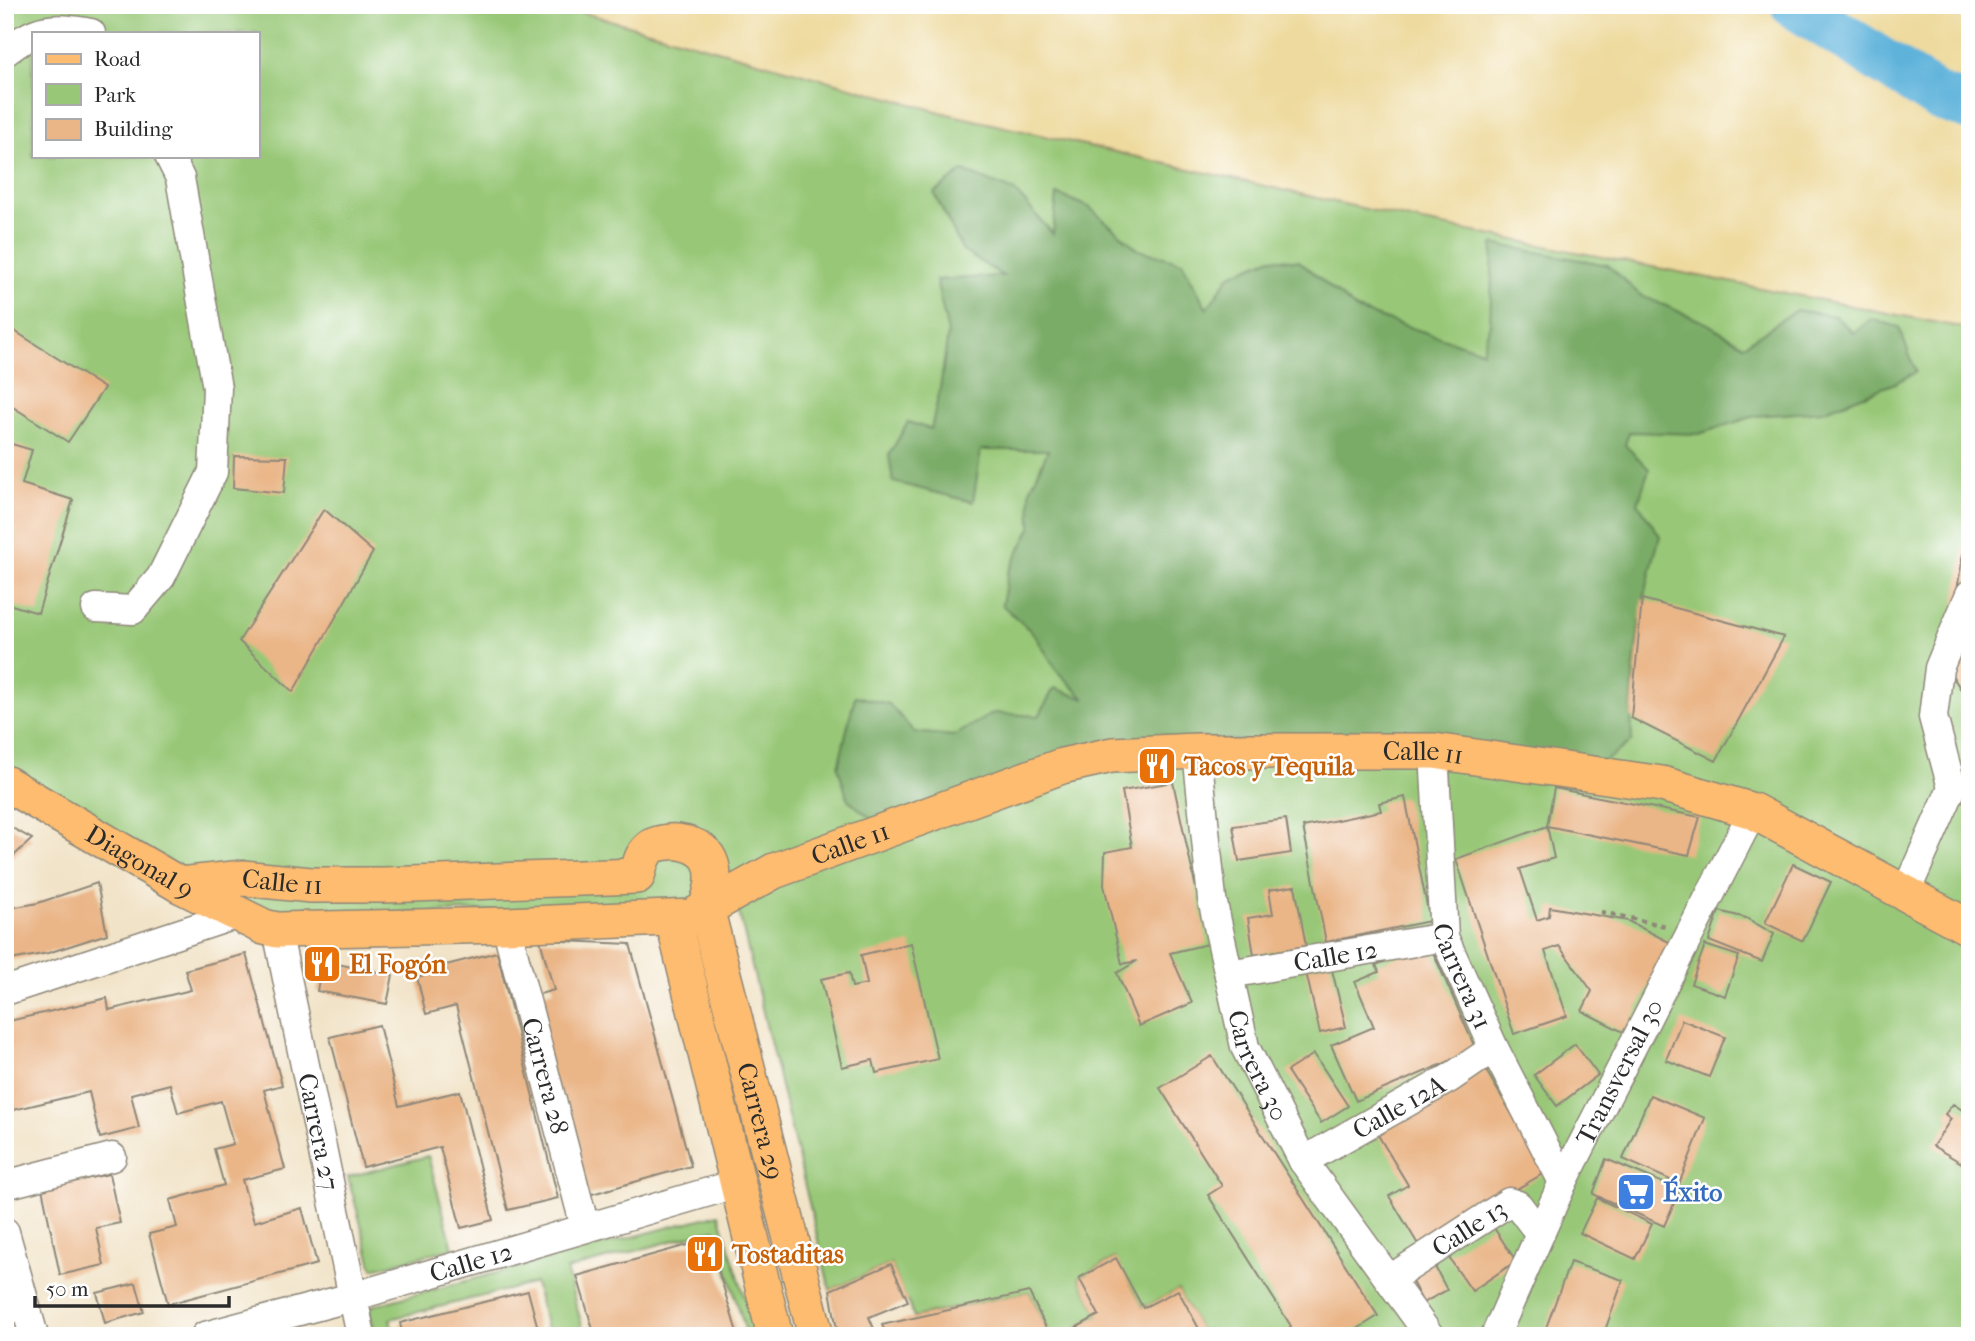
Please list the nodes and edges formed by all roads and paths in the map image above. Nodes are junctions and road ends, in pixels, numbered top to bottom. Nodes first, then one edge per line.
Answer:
1 (35, 32) edge
2 (85, 32) edge
3 (32, 33) edge
4 (5, 52) edge
5 (170, 158) edge
6 (1970, 594) edge
7 (96, 608) dead end
8 (1197, 751) junction
9 (1434, 751) junction
10 (5, 783) edge
11 (1961, 785) edge
12 (1752, 811) junction
13 (709, 857) junction
14 (774, 871) junction
15 (637, 876) junction
16 (180, 885) junction
17 (1905, 894) junction
18 (706, 908) junction
19 (1601, 912) dead end
20 (235, 915) junction
21 (673, 919) junction
22 (506, 925) junction
23 (1970, 928) edge
24 (277, 930) junction
25 (1691, 931) junction
26 (1444, 937) junction
27 (1229, 974) junction
28 (5, 991) edge
29 (1494, 1048) junction
30 (112, 1157) dead end
31 (1303, 1161) junction
32 (1563, 1182) junction
33 (736, 1184) junction
34 (5, 1185) edge
35 (585, 1227) junction
36 (5, 1232) edge
37 (1540, 1234) junction
38 (1390, 1279) junction
39 (352, 1297) junction
40 (34, 1336) edge
41 (205, 1336) edge
42 (361, 1336) edge
43 (775, 1336) edge
44 (816, 1336) edge
45 (1430, 1336) edge
46 (1495, 1336) edge

1 - 2 street
3 - 4 street
5 - 7 street
6 - 11 street
8 - 9 main road, Calle 11
8 - 14 main road, Calle 11
8 - 27 street, Carrera 30
9 - 12 main road, Calle 11
9 - 26 street, Carrera 31
10 - 16 main road, Diagonal 9
11 - 17 street
12 - 17 main road, Calle 11
12 - 25 street, Transversal 30
13 - 14 main road
13 - 15 main road
13 - 18 main road
14 - 18 main road, Calle 11
15 - 16 main road, Calle 11
15 - 21 main road
16 - 20 main road, Diagonal 9
17 - 23 main road, Calle 11
18 - 21 main road, Calle 11
18 - 44 main road, Carrera 29
19 - 25 path
20 - 24 main road, Diagonal 9
20 - 28 street, Calle 11
21 - 22 main road, Calle 11
21 - 33 main road, Carrera 29
22 - 24 main road, Calle 11
22 - 35 street, Carrera 28
24 - 39 street, Carrera 27
25 - 32 street, Transversal 30
26 - 27 street, Calle 12
26 - 29 street, Carrera 31
27 - 31 street, Carrera 30
29 - 31 street, Calle 12A
29 - 32 street, Carrera 31
30 - 34 street
31 - 38 street, Carrera 30
32 - 37 street, Transversal 30
33 - 35 street, Calle 12
33 - 43 main road, Carrera 29
35 - 39 street, Calle 12
36 - 40 street
37 - 38 street, Calle 13
37 - 46 street, Transversal 30
38 - 45 street, Carrera 30
39 - 41 street, Calle 12
39 - 42 street, Carrera 27

